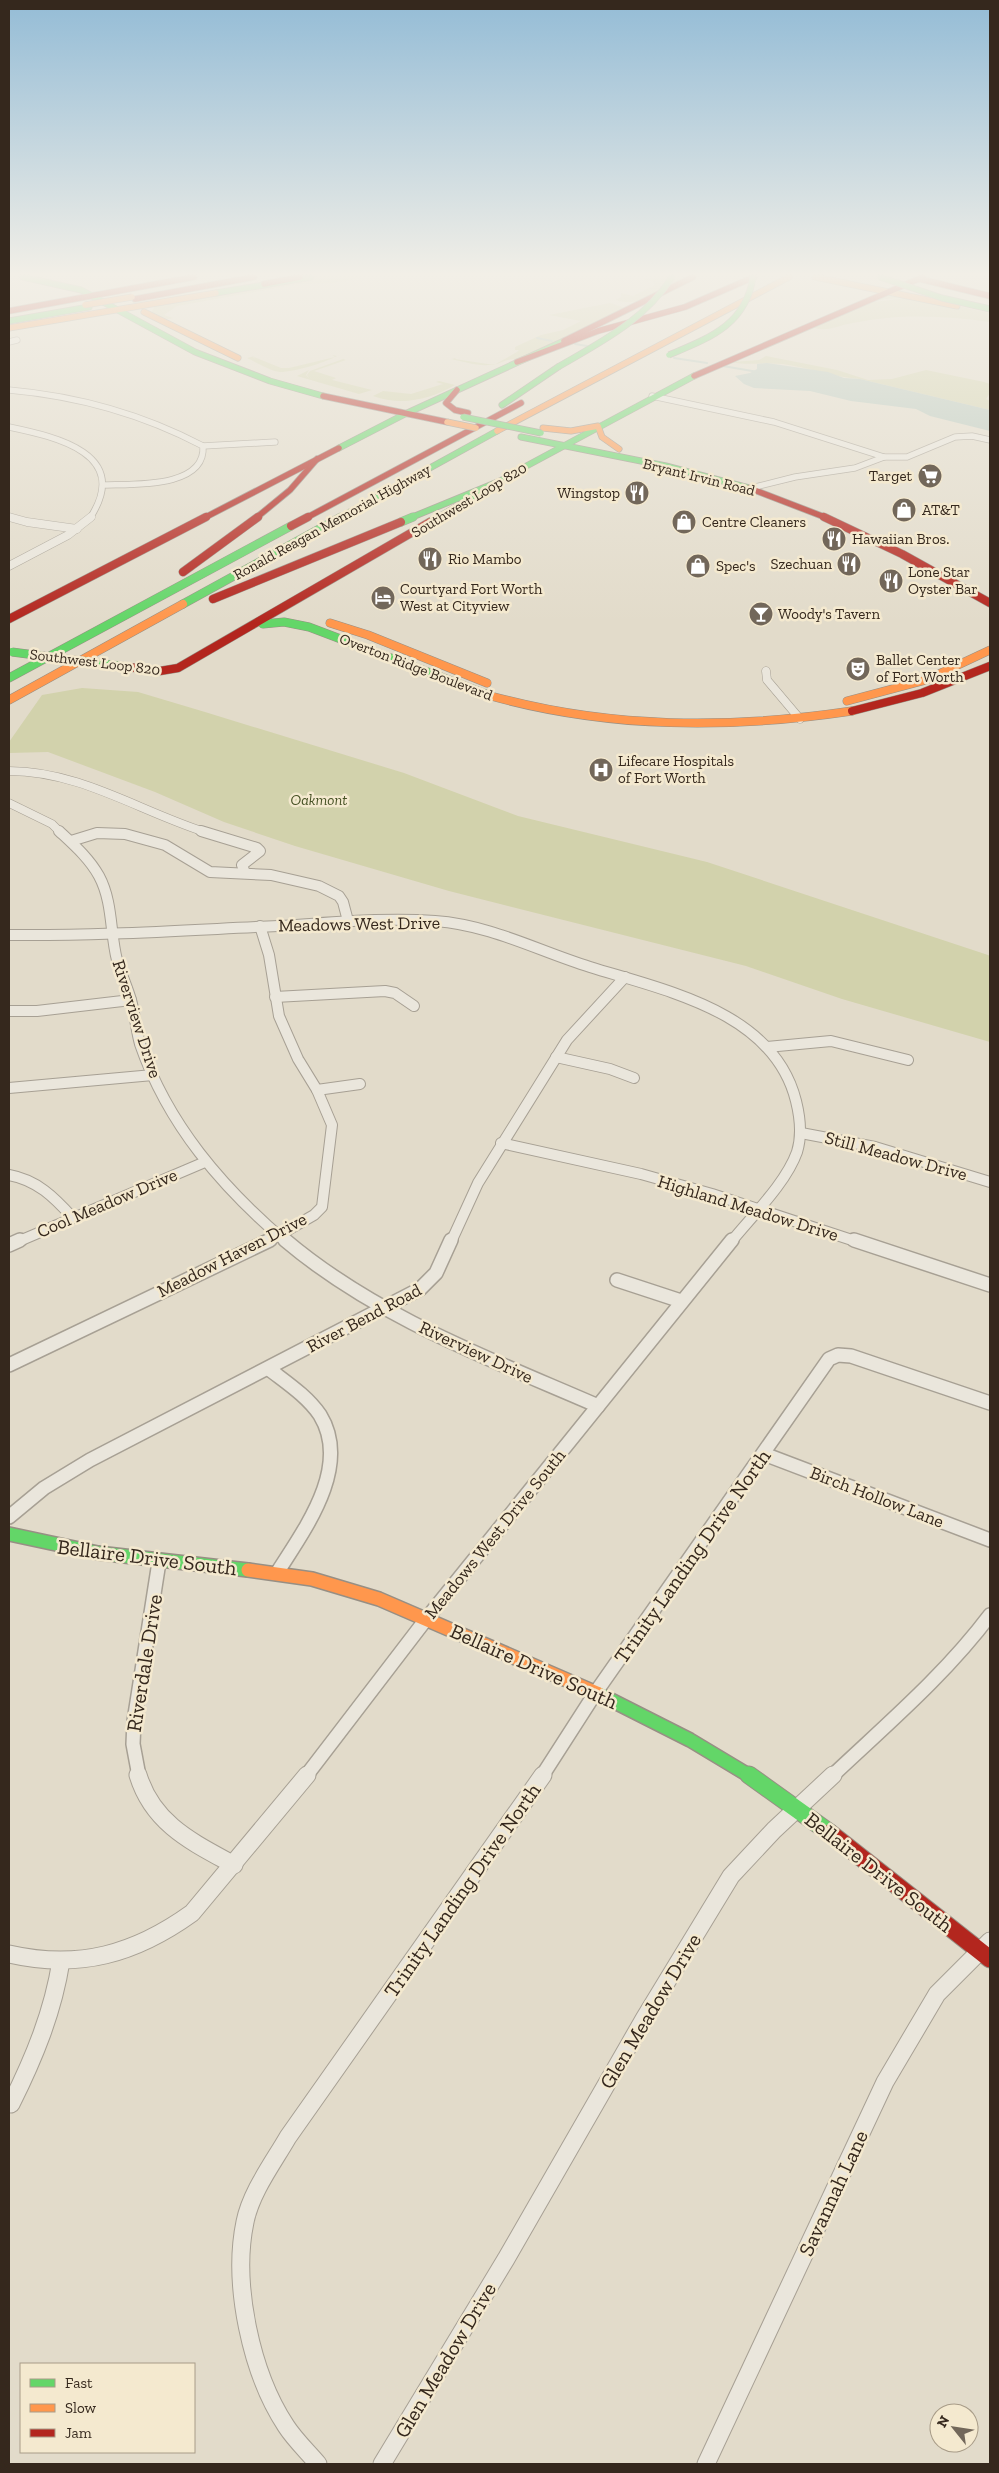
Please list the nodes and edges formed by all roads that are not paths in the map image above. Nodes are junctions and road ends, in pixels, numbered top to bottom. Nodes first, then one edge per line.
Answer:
1 (35, 392) edge
2 (311, 392) edge
3 (346, 392) edge
4 (451, 392) edge
5 (454, 392) edge
6 (518, 392) edge
7 (541, 392) edge
8 (571, 392) edge
9 (589, 392) edge
10 (659, 392) edge
11 (446, 395) junction
12 (652, 396) junction
13 (380, 400) junction
14 (419, 408) junction
15 (405, 414) junction
16 (466, 415) junction
17 (598, 426) junction
18 (9, 427) edge
19 (542, 430) junction
20 (494, 433) junction
21 (573, 440) junction
22 (990, 440) edge
23 (275, 442) dead end
24 (203, 446) junction
25 (562, 446) junction
26 (619, 449) junction
27 (606, 455) junction
28 (884, 457) junction
29 (317, 459) junction
30 (530, 464) junction
31 (799, 478) junction
32 (500, 481) junction
33 (105, 485) junction
34 (761, 488) junction
35 (346, 496) junction
36 (9, 517) edge
37 (77, 529) junction
38 (34, 552) junction
39 (9, 557) edge
40 (9, 566) edge
41 (990, 591) edge
42 (297, 600) junction
43 (990, 603) edge
44 (143, 605) junction
45 (9, 619) edge
46 (253, 626) junction
47 (990, 650) edge
48 (100, 651) junction
49 (10, 652) edge
50 (990, 666) edge
51 (766, 671) dead end
52 (456, 672) junction
53 (438, 677) junction
54 (9, 678) edge
55 (926, 680) junction
56 (943, 688) junction
57 (9, 700) edge
58 (797, 714) junction
59 (634, 715) junction
60 (9, 770) edge
61 (9, 803) edge
62 (71, 841) junction
63 (245, 873) junction
64 (348, 921) junction
65 (260, 926) junction
66 (113, 934) junction
67 (9, 935) edge
68 (626, 977) junction
69 (275, 997) junction
70 (131, 1000) junction
71 (414, 1006) dead end
72 (9, 1011) edge
73 (767, 1047) junction
74 (556, 1057) junction
75 (908, 1060) dead end
76 (153, 1075) junction
77 (634, 1078) dead end
78 (360, 1084) dead end
79 (9, 1088) edge
80 (317, 1090) junction
81 (801, 1133) junction
82 (501, 1144) junction
83 (205, 1162) junction
84 (9, 1175) edge
85 (990, 1182) edge
86 (757, 1210) junction
87 (73, 1218) junction
88 (279, 1236) junction
89 (9, 1245) edge
90 (618, 1280) dead end
91 (990, 1285) edge
92 (681, 1301) junction
93 (386, 1308) junction
94 (9, 1365) edge
95 (268, 1369) junction
96 (990, 1403) edge
97 (598, 1406) junction
98 (764, 1454) junction
99 (9, 1517) edge
100 (9, 1534) edge
101 (990, 1540) edge
102 (158, 1562) junction
103 (277, 1573) junction
104 (990, 1615) edge
105 (428, 1618) junction
106 (596, 1692) junction
107 (797, 1808) junction
108 (234, 1865) junction
109 (987, 1951) edge
110 (9, 1954) edge
111 (61, 1961) junction
112 (11, 2104) dead end
113 (318, 2464) edge
114 (382, 2464) edge
115 (706, 2464) edge

1 - 24 street
2 - 15 main road, Bryant Irvin Road
3 - 13 main road, Bryant Irvin Road
4 - 11 main road
5 - 16 main road
6 - 35 main road, bridge
7 - 35 main road, Ronald Reagan Memorial Highway
8 - 20 main road, Ronald Reagan Memorial Highway
9 - 20 main road
10 - 12 main road, Southwest Loop 820
11 - 13 main road
11 - 14 main road
12 - 17 main road, Southwest Loop 820
12 - 28 street
13 - 14 main road, Bryant Irvin Road
14 - 15 main road
14 - 16 main road, Bryant Irvin Road
15 - 25 main road, Bryant Irvin Road, bridge
15 - 29 main road
16 - 19 main road, Bryant Irvin Road, bridge
17 - 19 main road
17 - 21 main road, Southwest Loop 820
17 - 26 main road
18 - 33 street
19 - 21 main road, Bryant Irvin Road
20 - 48 main road, Ronald Reagan Memorial Highway
21 - 25 main road, Southwest Loop 820
21 - 26 main road, Bryant Irvin Road
22 - 28 street
23 - 24 street
24 - 33 street
25 - 27 main road, Bryant Irvin Road
25 - 30 main road, Southwest Loop 820
26 - 34 main road, Bryant Irvin Road
27 - 30 main road
27 - 34 main road, Bryant Irvin Road
28 - 31 street
29 - 44 main road
29 - 45 main road
30 - 32 main road, Southwest Loop 820
31 - 34 street
31 - 34 street
32 - 42 main road, Southwest Loop 820
32 - 48 main road
33 - 37 street
34 - 41 main road, Bryant Irvin Road
34 - 43 main road, Bryant Irvin Road
35 - 44 main road, Ronald Reagan Memorial Highway
36 - 37 street
37 - 38 street
38 - 39 street
38 - 40 street
42 - 46 main road, Southwest Loop 820
42 - 52 main road, Overton Ridge Boulevard
44 - 54 main road, Ronald Reagan Memorial Highway
46 - 49 main road, Southwest Loop 820, bridge
46 - 53 main road, Overton Ridge Boulevard
47 - 55 main road, Overton Ridge Boulevard
48 - 57 main road, Ronald Reagan Memorial Highway
50 - 56 main road, Overton Ridge Boulevard
51 - 58 street
52 - 53 main road
52 - 59 main road, Overton Ridge Boulevard
53 - 59 main road, Overton Ridge Boulevard
55 - 56 main road
55 - 58 main road, Overton Ridge Boulevard
56 - 58 main road, Overton Ridge Boulevard
58 - 59 main road, Overton Ridge Boulevard
60 - 63 street
61 - 62 street
62 - 63 street
62 - 66 street
63 - 64 street
64 - 65 street, Meadows West Drive
64 - 68 street, Meadows West Drive
65 - 66 street, Meadows West Drive
65 - 69 street, Meadow Haven Drive
66 - 67 street, Meadows West Drive
66 - 70 street, Riverview Drive
68 - 73 street, Meadows West Drive
68 - 74 street, River Bend Road
69 - 71 street
69 - 80 street, Meadow Haven Drive
70 - 72 street
70 - 76 street, Riverview Drive
73 - 75 street
73 - 81 street, Meadows West Drive
74 - 77 street
74 - 82 street, River Bend Road
76 - 79 street
76 - 83 street, Riverview Drive
78 - 80 street
80 - 88 street, Meadow Haven Drive
81 - 85 street, Still Meadow Drive
81 - 86 street, Meadows West Drive South
82 - 86 street, Highland Meadow Drive
82 - 93 street, River Bend Road
83 - 87 street, Cool Meadow Drive
83 - 88 street, Riverview Drive
84 - 87 street
86 - 91 street, Highland Meadow Drive
86 - 92 street, Meadows West Drive South
87 - 89 street, Cool Meadow Drive
88 - 93 street, Riverview Drive
88 - 94 street, Meadow Haven Drive
90 - 92 street
92 - 97 street, Meadows West Drive South
93 - 95 street, River Bend Road
93 - 97 street, Riverview Drive
95 - 99 street, River Bend Road
95 - 103 street
96 - 98 street, Trinity Landing Drive North
97 - 105 street, Meadows West Drive South
98 - 101 street, Birch Hollow Lane
98 - 106 street, Trinity Landing Drive North
100 - 102 main road, Bellaire Drive South
102 - 103 main road, Bellaire Drive South
102 - 108 street, Riverdale Drive
103 - 105 main road, Bellaire Drive South
104 - 107 street, Glen Meadow Drive
105 - 106 main road, Bellaire Drive South
105 - 108 street, Meadows West Drive South
106 - 107 main road, Bellaire Drive South
106 - 113 street, Trinity Landing Drive North
107 - 109 main road, Bellaire Drive South
107 - 114 street, Glen Meadow Drive
108 - 111 street, Meadows West Drive South
109 - 115 street, Savannah Lane
110 - 111 street
111 - 112 street

